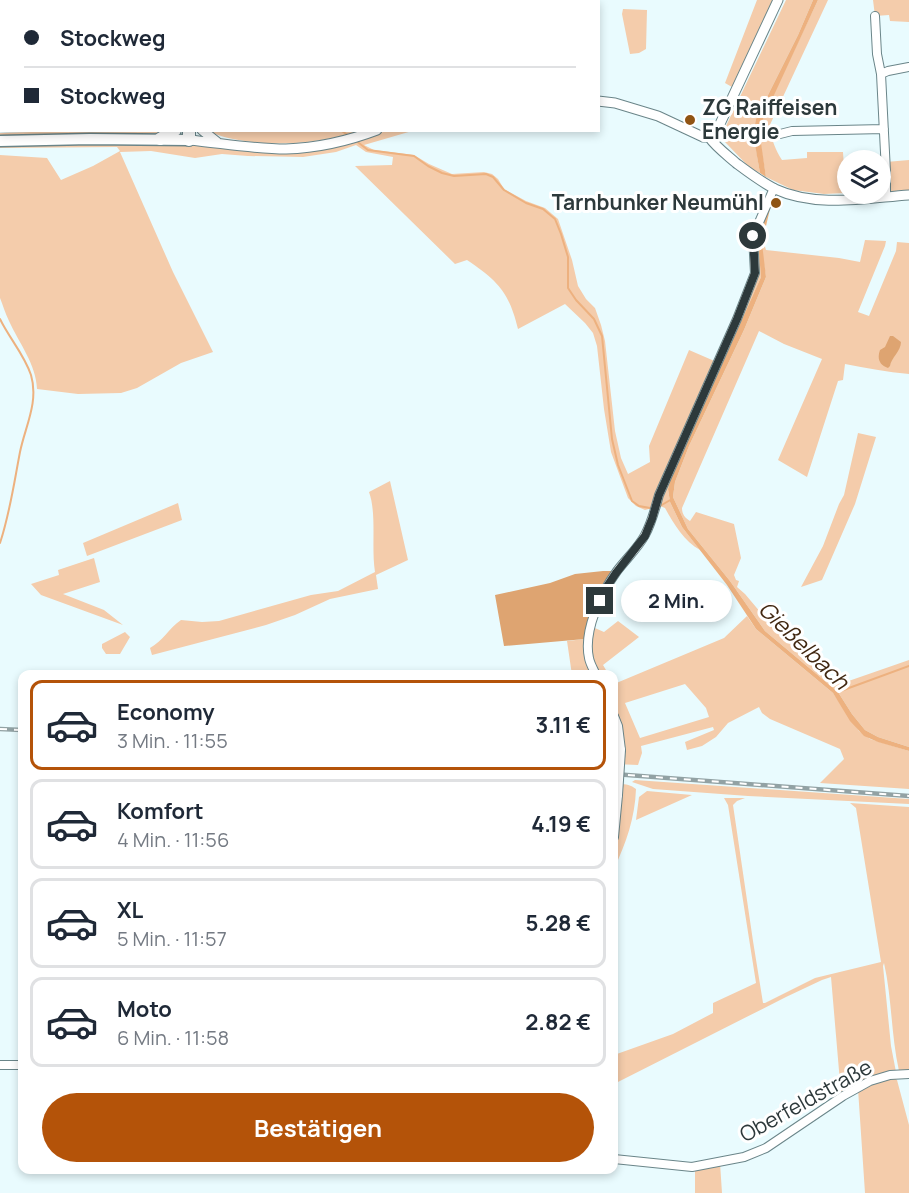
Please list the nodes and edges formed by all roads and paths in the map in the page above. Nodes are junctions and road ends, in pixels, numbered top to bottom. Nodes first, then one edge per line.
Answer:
1 (778, 0) edge
2 (875, 16) dead end
3 (909, 67) edge
4 (881, 74) junction
5 (600, 101) edge
6 (884, 129) junction
7 (172, 132) edge
8 (205, 132) edge
9 (371, 132) edge
10 (780, 134) dead end
11 (189, 135) edge
12 (709, 136) junction
13 (160, 139) junction
14 (0, 141) edge
15 (219, 143) junction
16 (885, 150) edge
17 (774, 188) junction
18 (909, 195) edge
19 (891, 196) edge
20 (837, 200) edge
21 (594, 670) edge
22 (618, 726) edge
23 (618, 795) edge
24 (0, 1065) edge
25 (18, 1065) edge
26 (909, 1074) edge
27 (618, 1159) edge

1 - 12 street
2 - 4 street
3 - 4 street
4 - 6 street
5 - 12 street
6 - 10 street
6 - 16 street
7 - 13 highway
8 - 15 street
9 - 15 street
11 - 13 main road
11 - 15 street
12 - 17 street
13 - 14 main road
17 - 20 street
17 - 21 street
18 - 19 street
22 - 23 street, bridge
24 - 25 street
26 - 27 street, Oberfeldstraße

